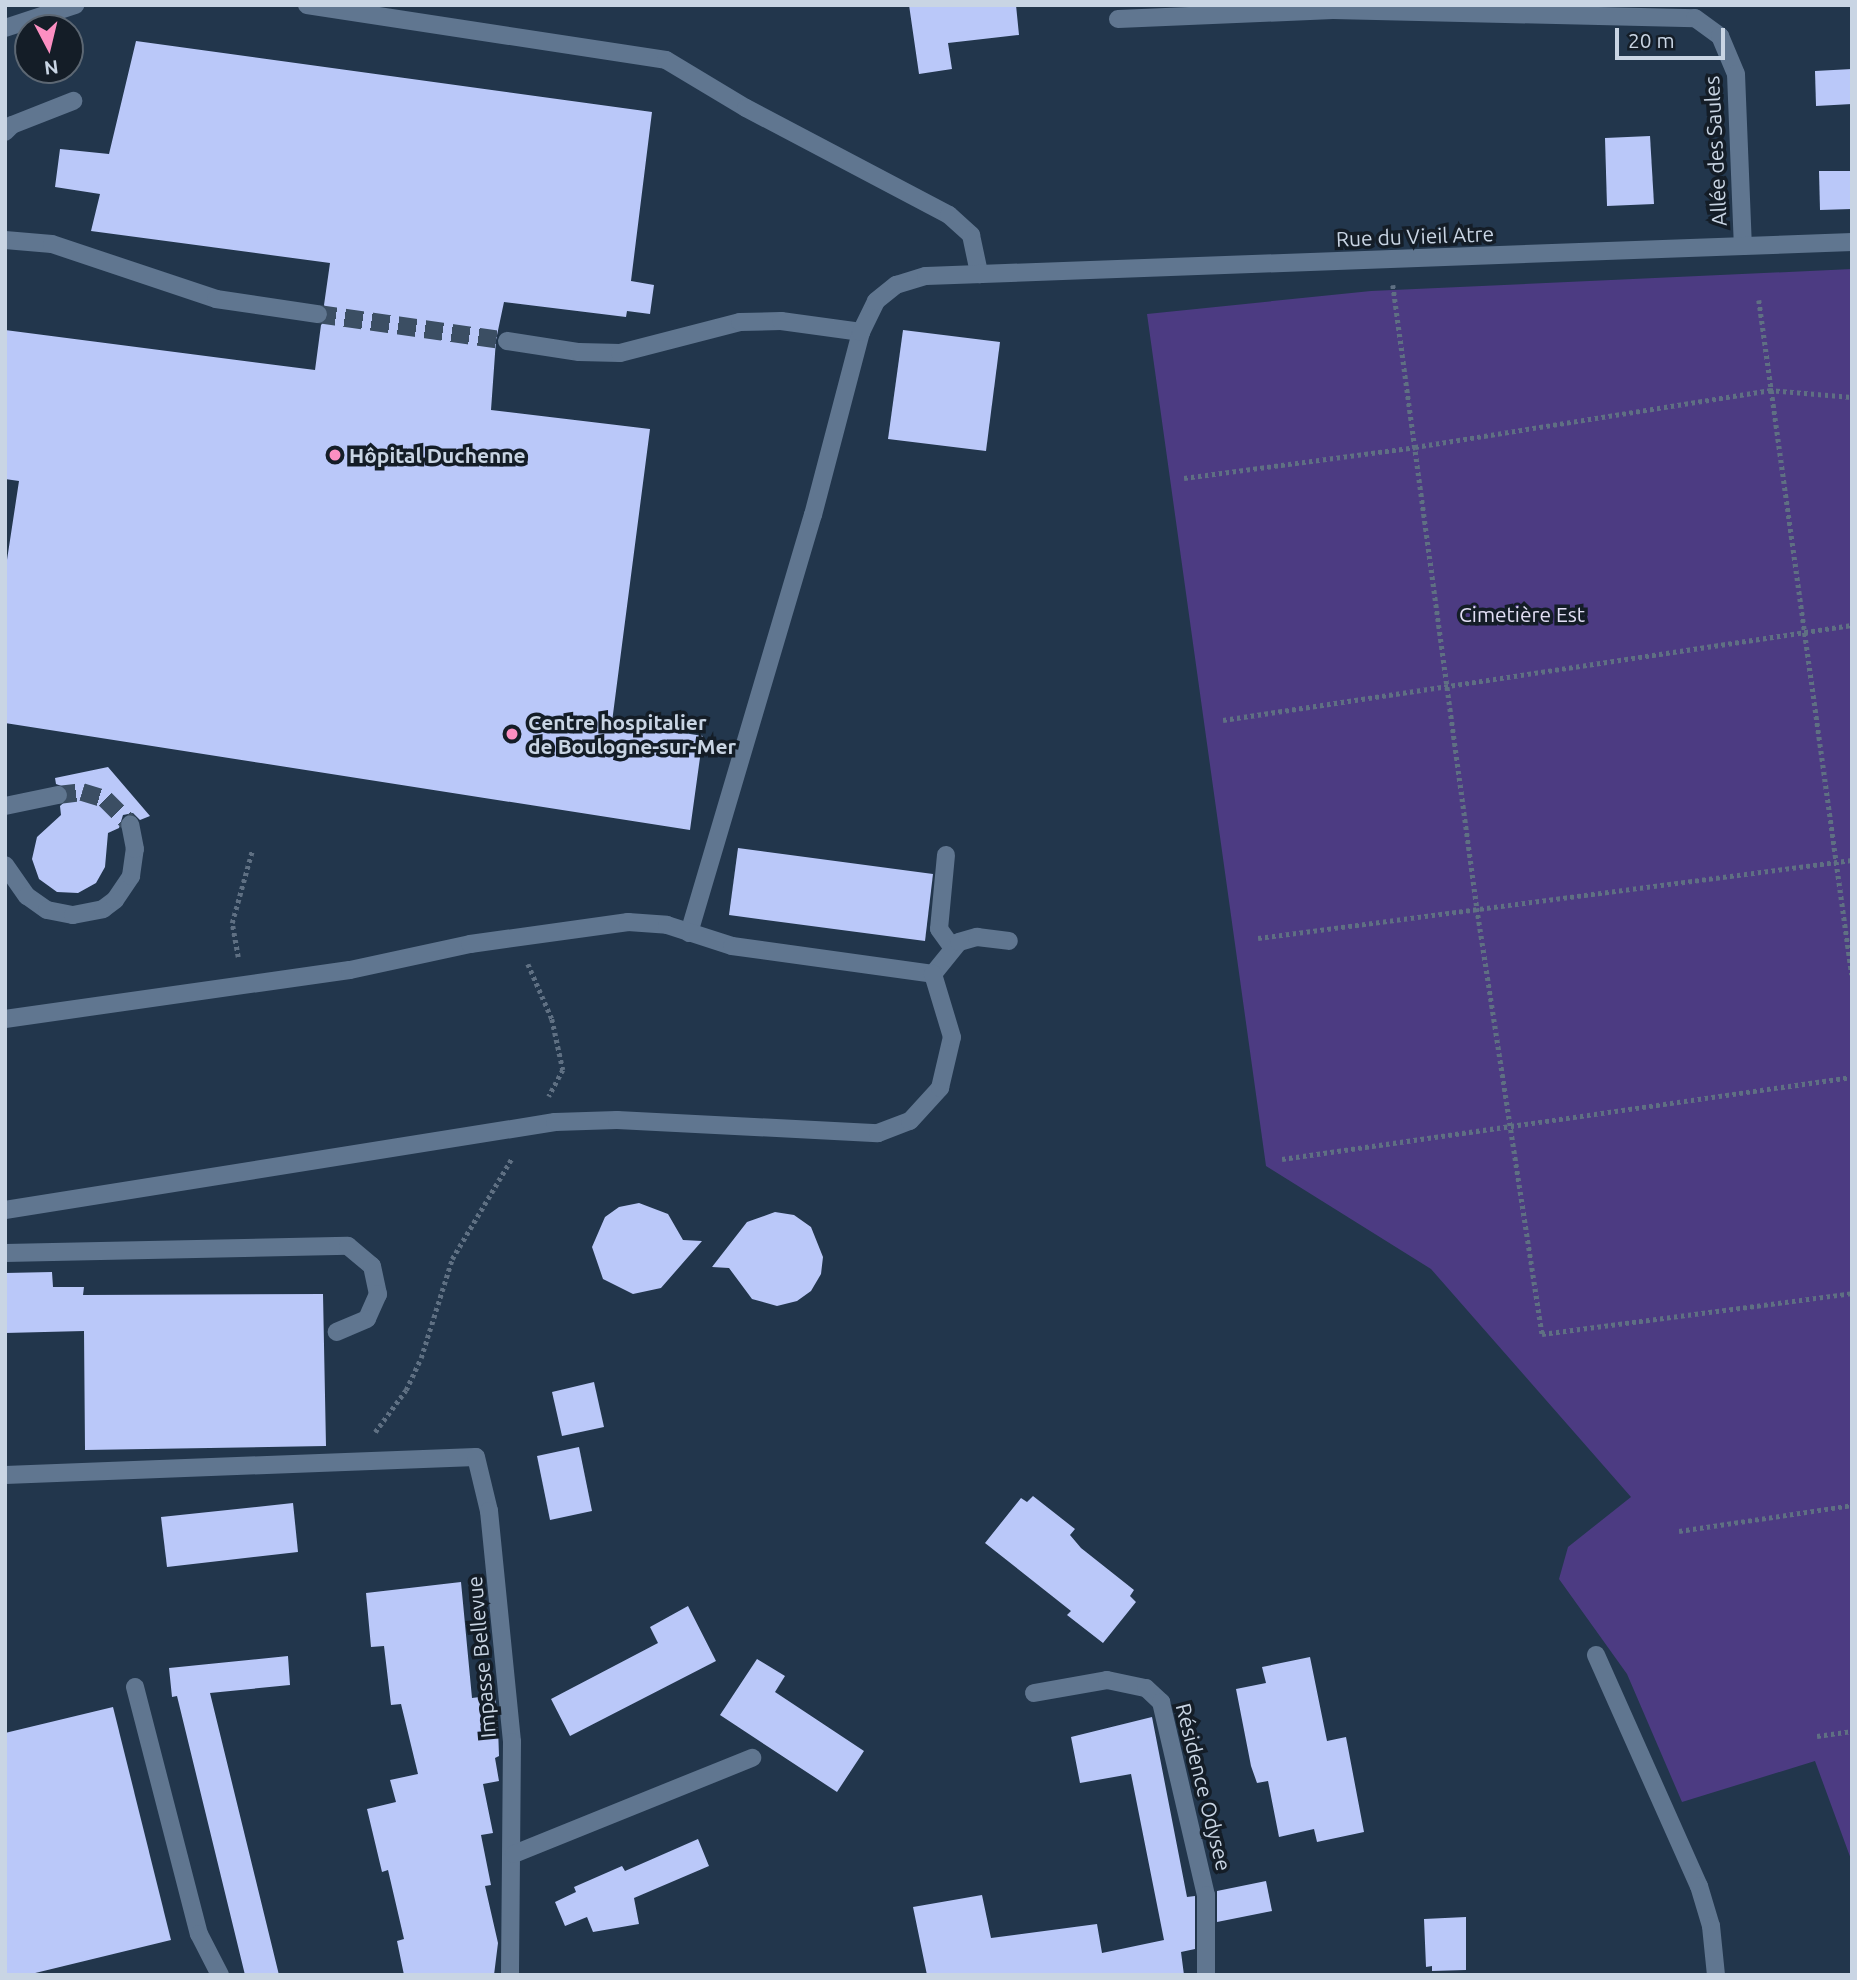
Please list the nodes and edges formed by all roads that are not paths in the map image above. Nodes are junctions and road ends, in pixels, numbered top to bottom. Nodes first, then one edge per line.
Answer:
1 (75, 5) edge
2 (307, 5) edge
3 (1118, 19) dead end
4 (5, 29) edge
5 (73, 101) dead end
6 (5, 132) edge
7 (5, 240) edge
8 (1852, 242) edge
9 (1743, 246) junction
10 (979, 274) junction
11 (318, 314) tunnel mouth
12 (862, 332) junction
13 (506, 341) tunnel mouth
14 (58, 794) tunnel mouth
15 (5, 806) edge
16 (130, 824) tunnel mouth
17 (946, 855) dead end
18 (5, 865) edge
19 (689, 933) junction
20 (1009, 941) dead end
21 (953, 948) junction
22 (933, 974) junction
23 (5, 1018) edge
24 (5, 1210) edge
25 (5, 1253) edge
26 (337, 1332) dead end
27 (5, 1475) edge
28 (1596, 1655) dead end
29 (135, 1687) dead end
30 (1034, 1693) dead end
31 (752, 1758) dead end
32 (514, 1854) junction
33 (220, 1975) edge
34 (510, 1975) edge
35 (1206, 1975) edge
36 (1716, 1975) edge

1 - 4 street
2 - 10 street
3 - 9 street, Allée des Saules
5 - 6 street
7 - 11 street
8 - 9 street, Rue du Vieil Atre
9 - 10 street, Rue du Vieil Atre
10 - 12 street, Rue du Vieil Atre
12 - 13 street
12 - 19 street, Rue du Vieil Atre
14 - 15 street
16 - 18 street
17 - 21 street
19 - 22 street
19 - 23 street
20 - 21 street
21 - 22 street
22 - 24 street
25 - 26 street
27 - 32 street, Impasse Bellevue
28 - 36 street
29 - 33 street
30 - 35 street, Résidence Odysee
31 - 32 street
32 - 34 street, Impasse Bellevue

